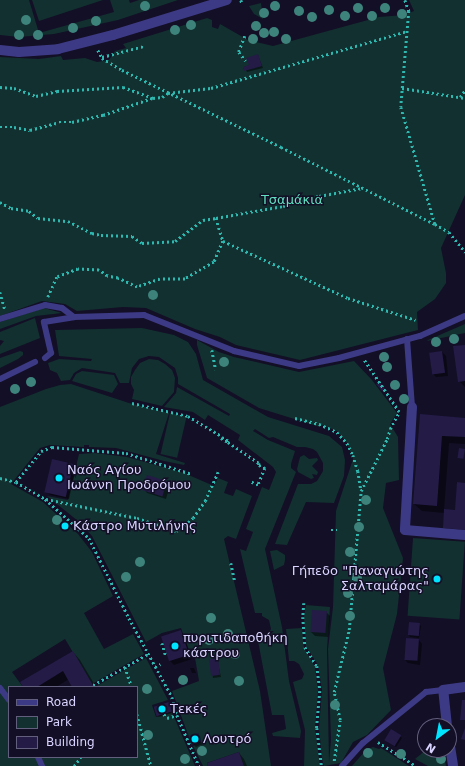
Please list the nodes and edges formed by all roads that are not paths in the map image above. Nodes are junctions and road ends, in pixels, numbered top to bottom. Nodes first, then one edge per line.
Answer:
1 (228, 0) edge
2 (0, 50) edge
3 (465, 316) edge
4 (74, 318) junction
5 (0, 319) edge
6 (407, 340) junction
7 (45, 358) dead end
8 (35, 362) dead end
9 (0, 379) edge
10 (412, 407) joint
11 (465, 535) edge
12 (465, 687) edge
13 (0, 688) edge
14 (443, 690) junction
15 (8, 699) edge
16 (446, 718) edge
17 (342, 766) edge

1 - 2 street
3 - 6 lane
4 - 5 lane
4 - 6 lane
4 - 7 lane
6 - 10 lane
8 - 9 lane
10 - 11 street
12 - 14 street
13 - 15 lane
14 - 16 street
14 - 17 lane

